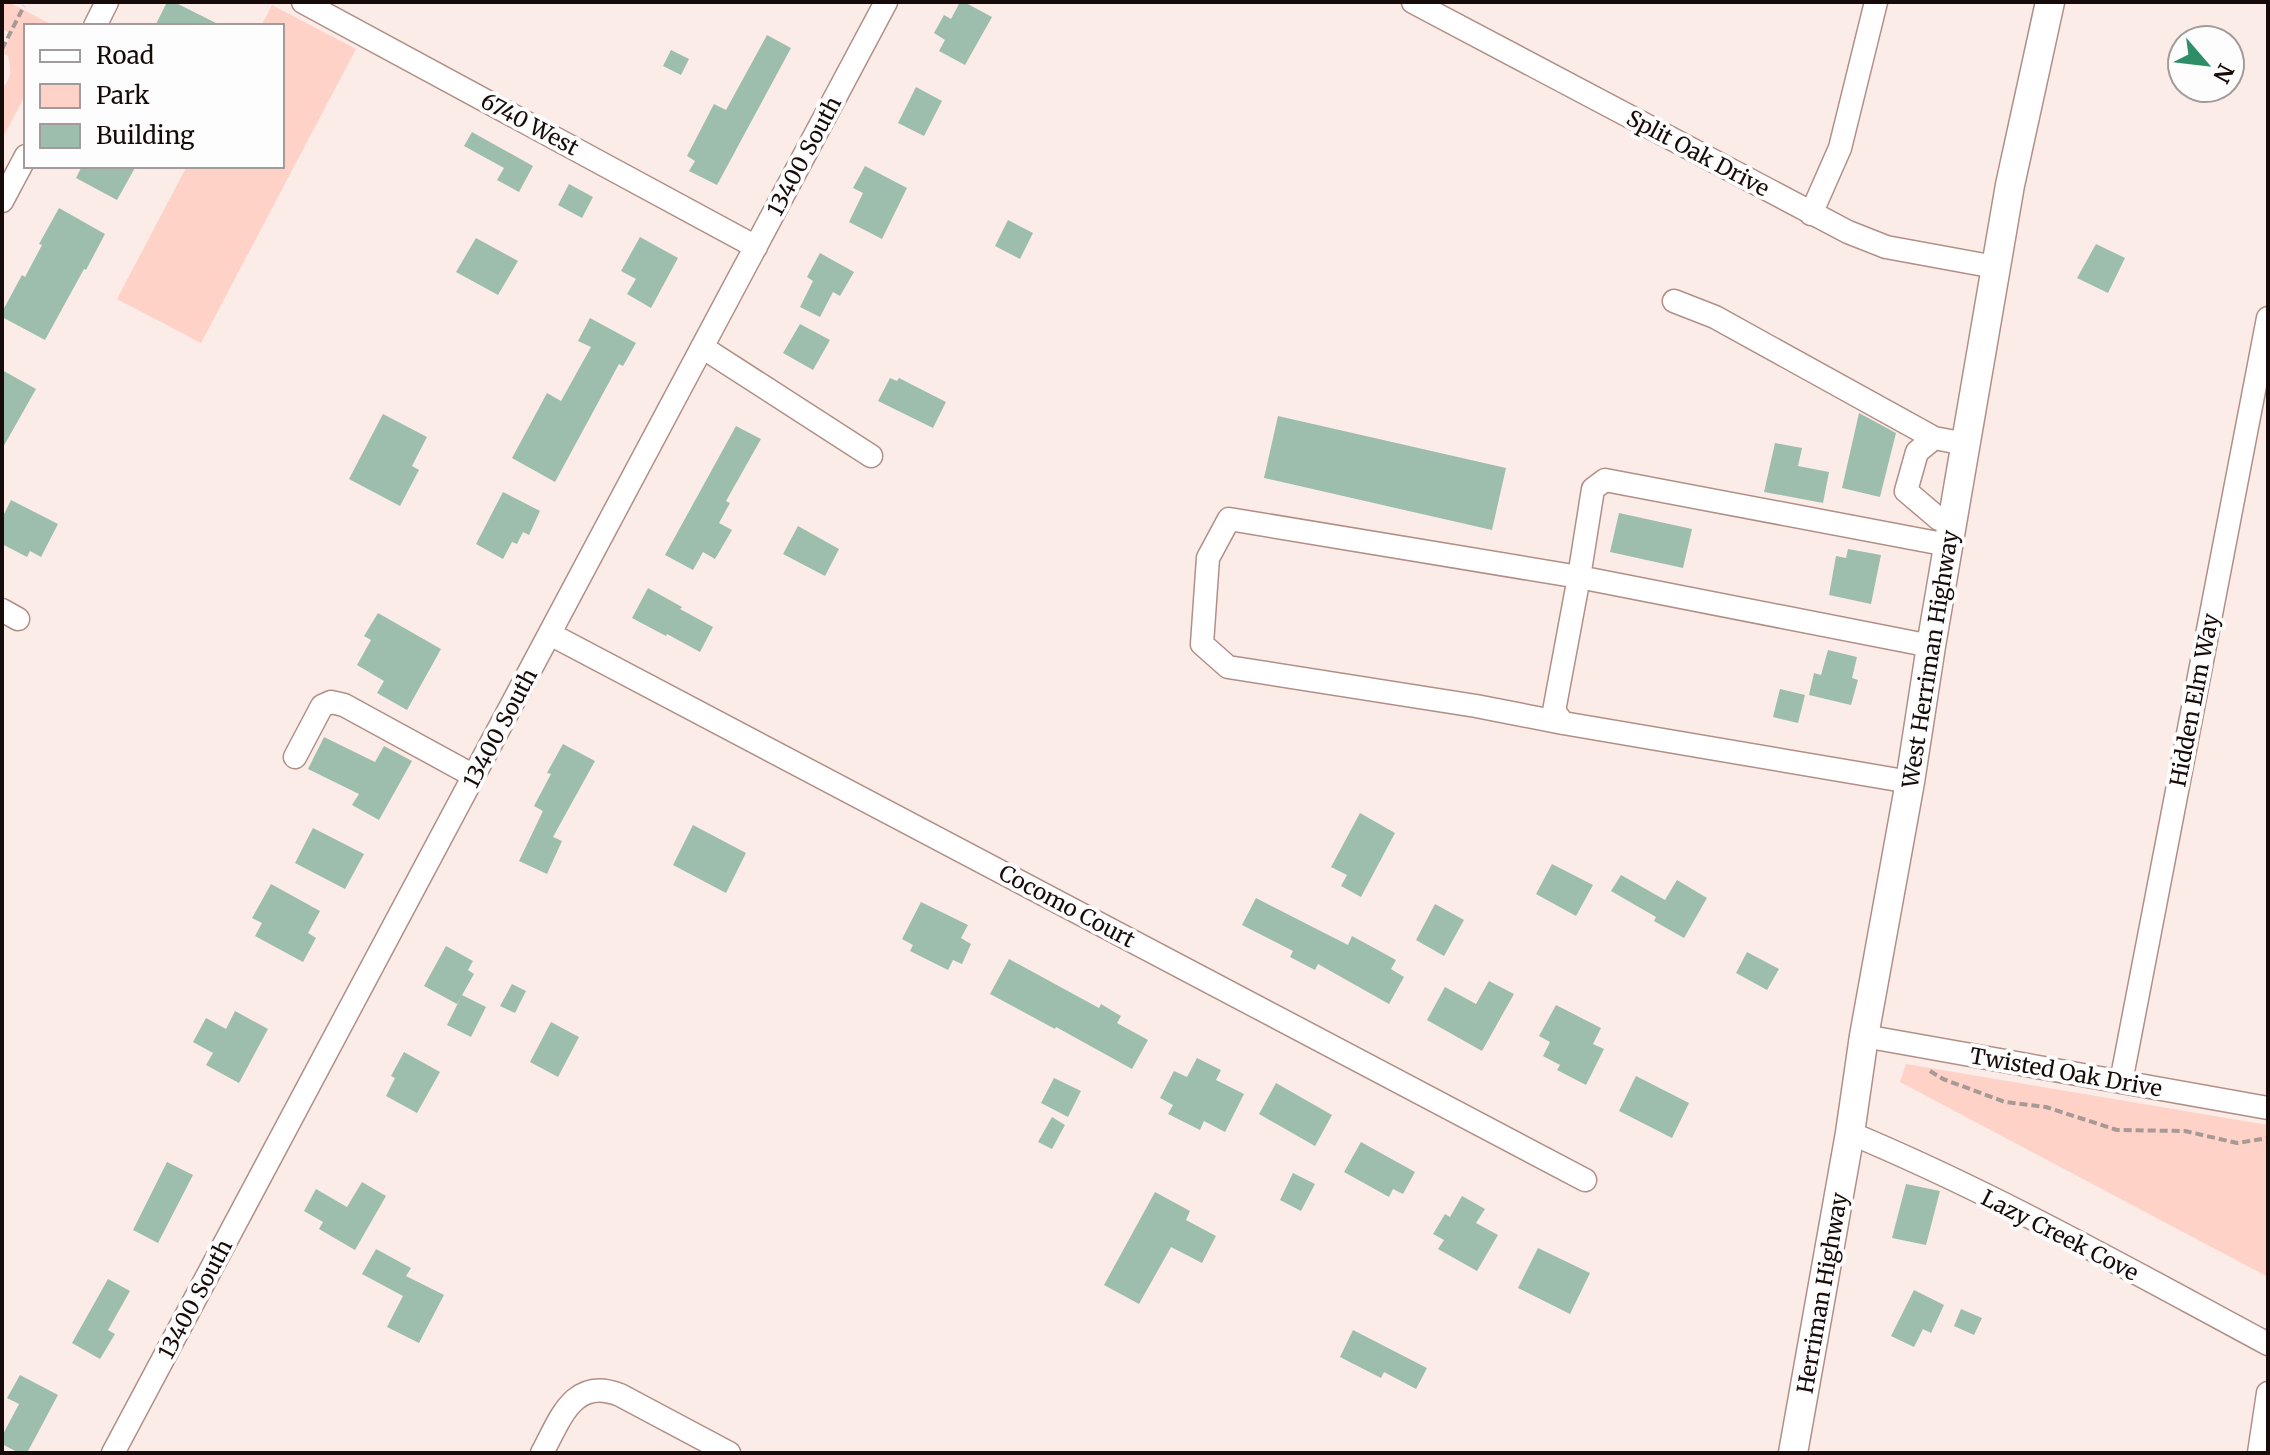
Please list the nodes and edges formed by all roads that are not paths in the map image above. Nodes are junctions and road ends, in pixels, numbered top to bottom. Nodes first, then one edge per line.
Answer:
1 (107, 2) edge
2 (303, 2) edge
3 (886, 2) edge
4 (1413, 2) edge
5 (1876, 2) edge
6 (2050, 2) edge
7 (96, 24) edge
8 (24, 160) edge
9 (2, 201) edge
10 (1811, 214) junction
11 (756, 247) junction
12 (1995, 267) junction
13 (1674, 301) dead end
14 (2268, 318) edge
15 (702, 347) junction
16 (1934, 438) junction
17 (1966, 444) junction
18 (871, 456) dead end
19 (1950, 534) junction
20 (1579, 577) junction
21 (550, 634) junction
22 (1931, 646) junction
23 (1563, 723) junction
24 (295, 757) dead end
25 (474, 776) junction
26 (1910, 782) junction
27 (1864, 1036) junction
28 (2121, 1082) junction
29 (2268, 1108) edge
30 (1850, 1133) junction
31 (1585, 1180) dead end
32 (2268, 1344) edge
33 (2268, 1393) edge
34 (113, 1453) edge
35 (542, 1453) edge
36 (729, 1453) edge
37 (1793, 1453) edge
38 (2259, 1453) edge

1 - 7 street
2 - 11 street, 6740 West
3 - 11 street, 13400 South
4 - 10 street, Split Oak Drive
5 - 10 street
6 - 12 main road, West Herriman Highway
8 - 9 street
10 - 12 street, Split Oak Drive
11 - 15 street, 13400 South
12 - 17 main road, West Herriman Highway
13 - 16 street
14 - 28 street, Hidden Elm Way
15 - 18 street
15 - 21 street, 13400 South
16 - 17 street
16 - 19 street
17 - 19 main road, West Herriman Highway
19 - 20 street
19 - 22 main road, West Herriman Highway
20 - 22 street
20 - 23 street
20 - 23 street
21 - 25 street, 13400 South
21 - 31 street, Cocomo Court
22 - 26 main road, West Herriman Highway
23 - 26 street
24 - 25 street
25 - 34 street, 13400 South
26 - 27 main road, West Herriman Highway
27 - 28 street, Twisted Oak Drive
27 - 30 main road, West Herriman Highway
28 - 29 street, Twisted Oak Drive
30 - 32 street, Lazy Creek Cove
30 - 37 main road, Herriman Highway
33 - 38 street
35 - 36 street

